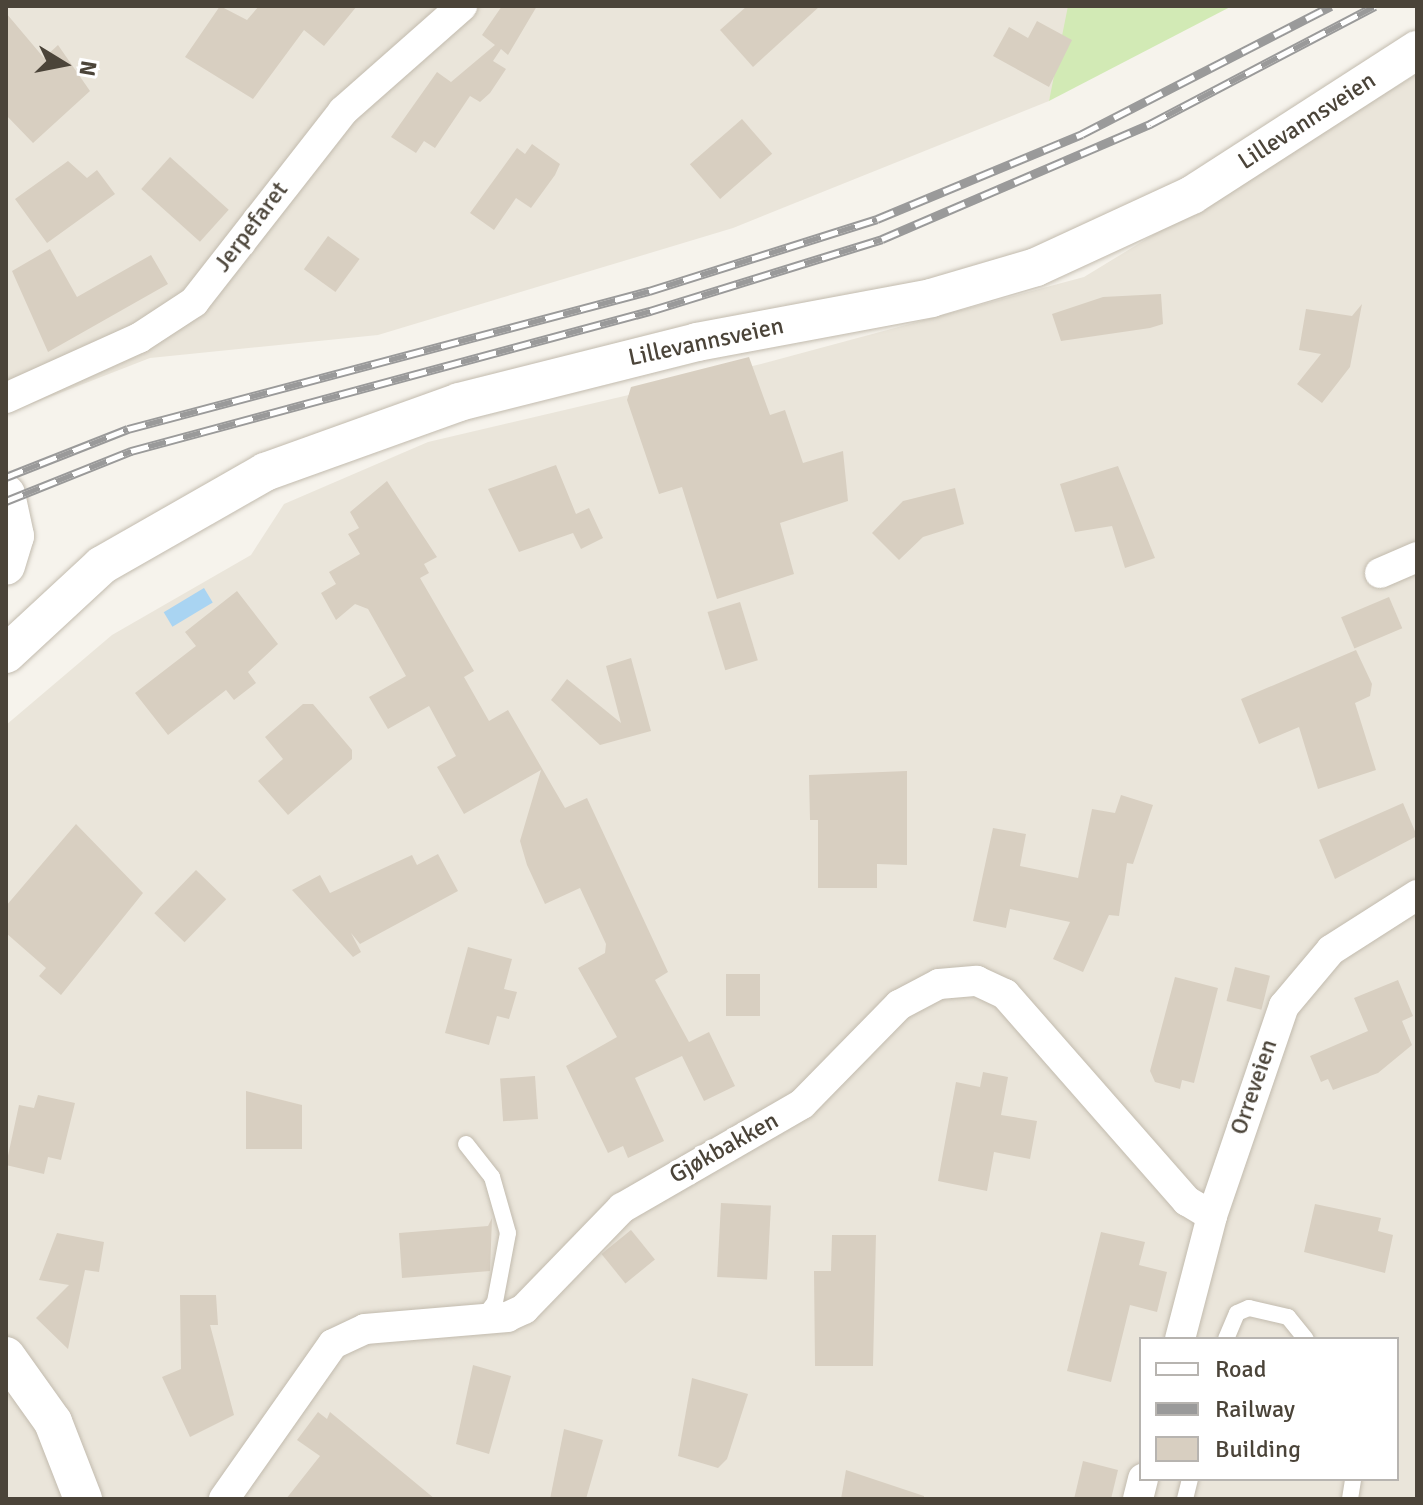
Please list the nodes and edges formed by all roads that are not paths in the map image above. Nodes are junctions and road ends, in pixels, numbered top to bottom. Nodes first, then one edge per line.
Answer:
1 (462, 6) edge
2 (1417, 50) edge
3 (6, 398) edge
4 (6, 494) edge
5 (1417, 557) edge
6 (6, 566) edge
7 (1380, 573) dead end
8 (6, 654) edge
9 (1417, 895) edge
10 (466, 1144) dead end
11 (1212, 1216) junction
12 (483, 1318) junction
13 (1181, 1337) edge
14 (1227, 1337) edge
15 (1304, 1337) edge
16 (6, 1356) edge
17 (83, 1499) edge
18 (224, 1499) edge

1 - 3 street, Jerpefaret
2 - 8 street, Lillevannsveien
4 - 6 street
5 - 7 street
9 - 11 street, Orreveien
10 - 12 lane
11 - 12 street, Gjøkbakken
11 - 13 street, Orreveien
12 - 18 street, Gjøkbakken
14 - 15 lane
16 - 17 street

